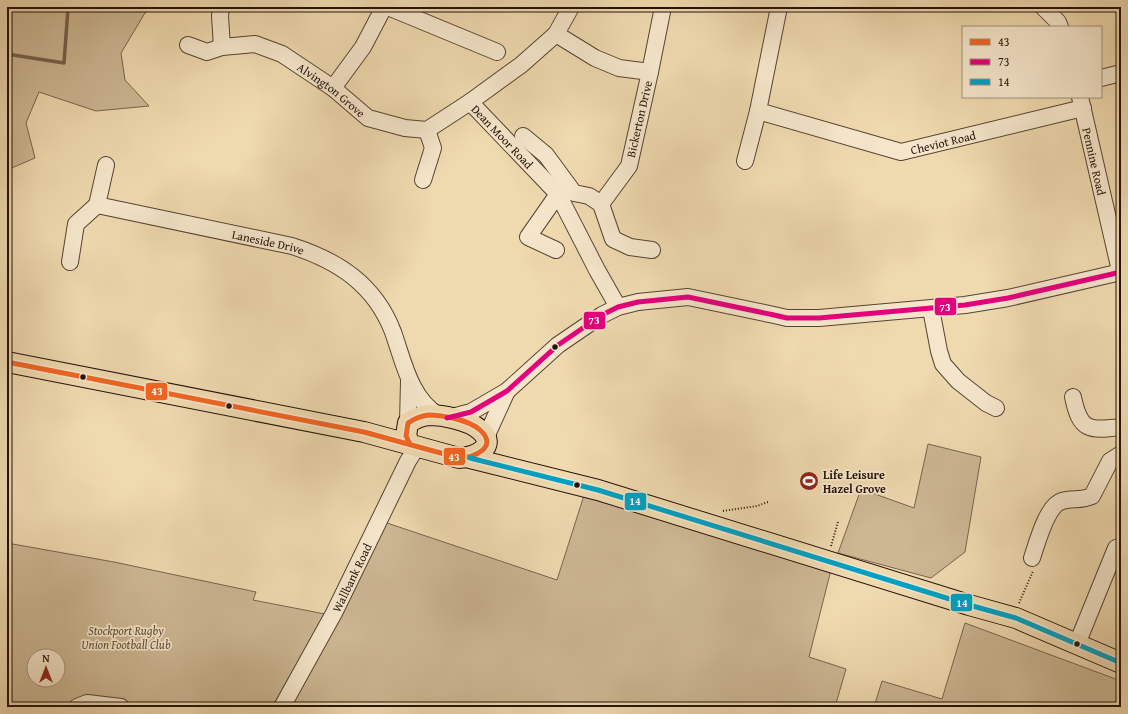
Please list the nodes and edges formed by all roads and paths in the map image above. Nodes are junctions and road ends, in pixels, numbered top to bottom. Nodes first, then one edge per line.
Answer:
1 (221, 7) edge
2 (384, 7) edge
3 (388, 7) edge
4 (571, 7) edge
5 (663, 7) edge
6 (779, 7) edge
7 (1043, 7) edge
8 (1060, 26) edge
9 (556, 34) junction
10 (188, 45) dead end
11 (222, 47) junction
12 (497, 52) dead end
13 (650, 72) junction
14 (1121, 73) edge
15 (1102, 78) edge
16 (333, 88) junction
17 (470, 102) junction
18 (1082, 102) edge
19 (758, 111) junction
20 (427, 130) junction
21 (523, 136) dead end
22 (746, 161) dead end
23 (106, 166) dead end
24 (423, 180) dead end
25 (558, 194) junction
26 (601, 204) junction
27 (97, 205) junction
28 (556, 250) dead end
29 (652, 250) dead end
30 (70, 262) dead end
31 (597, 270) junction
32 (1121, 273) edge
33 (618, 307) junction
34 (931, 309) junction
35 (602, 315) junction
36 (7, 362) edge
37 (410, 382) junction
38 (507, 391) junction
39 (1073, 397) dead end
40 (996, 408) dead end
41 (443, 417) junction
42 (1121, 427) edge
43 (410, 435) junction
44 (486, 439) junction
45 (1121, 454) edge
46 (470, 458) junction
47 (598, 490) junction
48 (768, 502) dead end
49 (721, 512) dead end
50 (838, 522) dead end
51 (1121, 546) edge
52 (830, 551) dead end
53 (1032, 558) joint
54 (1012, 617) junction
55 (1077, 644) junction
56 (1121, 663) edge
57 (77, 707) edge
58 (121, 707) edge
59 (282, 707) edge

1 - 11 street
2 - 16 street
3 - 12 street
4 - 9 street, Dean Moor Road
5 - 13 street, Bickerton Drive
6 - 19 street
7 - 8 street
9 - 13 street, Bickerton Drive
9 - 17 street, Dean Moor Road
10 - 11 street, Alvington Grove
11 - 16 street, Alvington Grove
13 - 26 street, Bickerton Drive
14 - 15 street
16 - 20 street, Alvington Grove
17 - 20 street
17 - 25 street, Dean Moor Road
18 - 19 street, Cheviot Road
18 - 32 street, Pennine Road
19 - 22 street
20 - 24 street
21 - 26 street
23 - 27 street
25 - 28 street
25 - 31 street, Dean Moor Road
26 - 29 street
27 - 30 street
27 - 37 street, Laneside Drive
31 - 33 street, Dean Moor Road
31 - 35 street, Dean Moor Road
32 - 34 street
33 - 34 street
33 - 35 street
34 - 40 street
35 - 38 street
36 - 43 main road
37 - 41 street, Laneside Drive
37 - 43 street, Laneside Drive
38 - 41 street
38 - 44 street
39 - 42 street
41 - 43 main road
41 - 44 main road
43 - 46 main road
43 - 59 street, Wallbank Road
44 - 46 main road
44 - 47 main road
45 - 53 street
46 - 47 main road
47 - 54 main road
48 - 49 path
50 - 52 path
51 - 55 street
53 - 54 path
54 - 55 main road
55 - 56 main road
57 - 58 street

